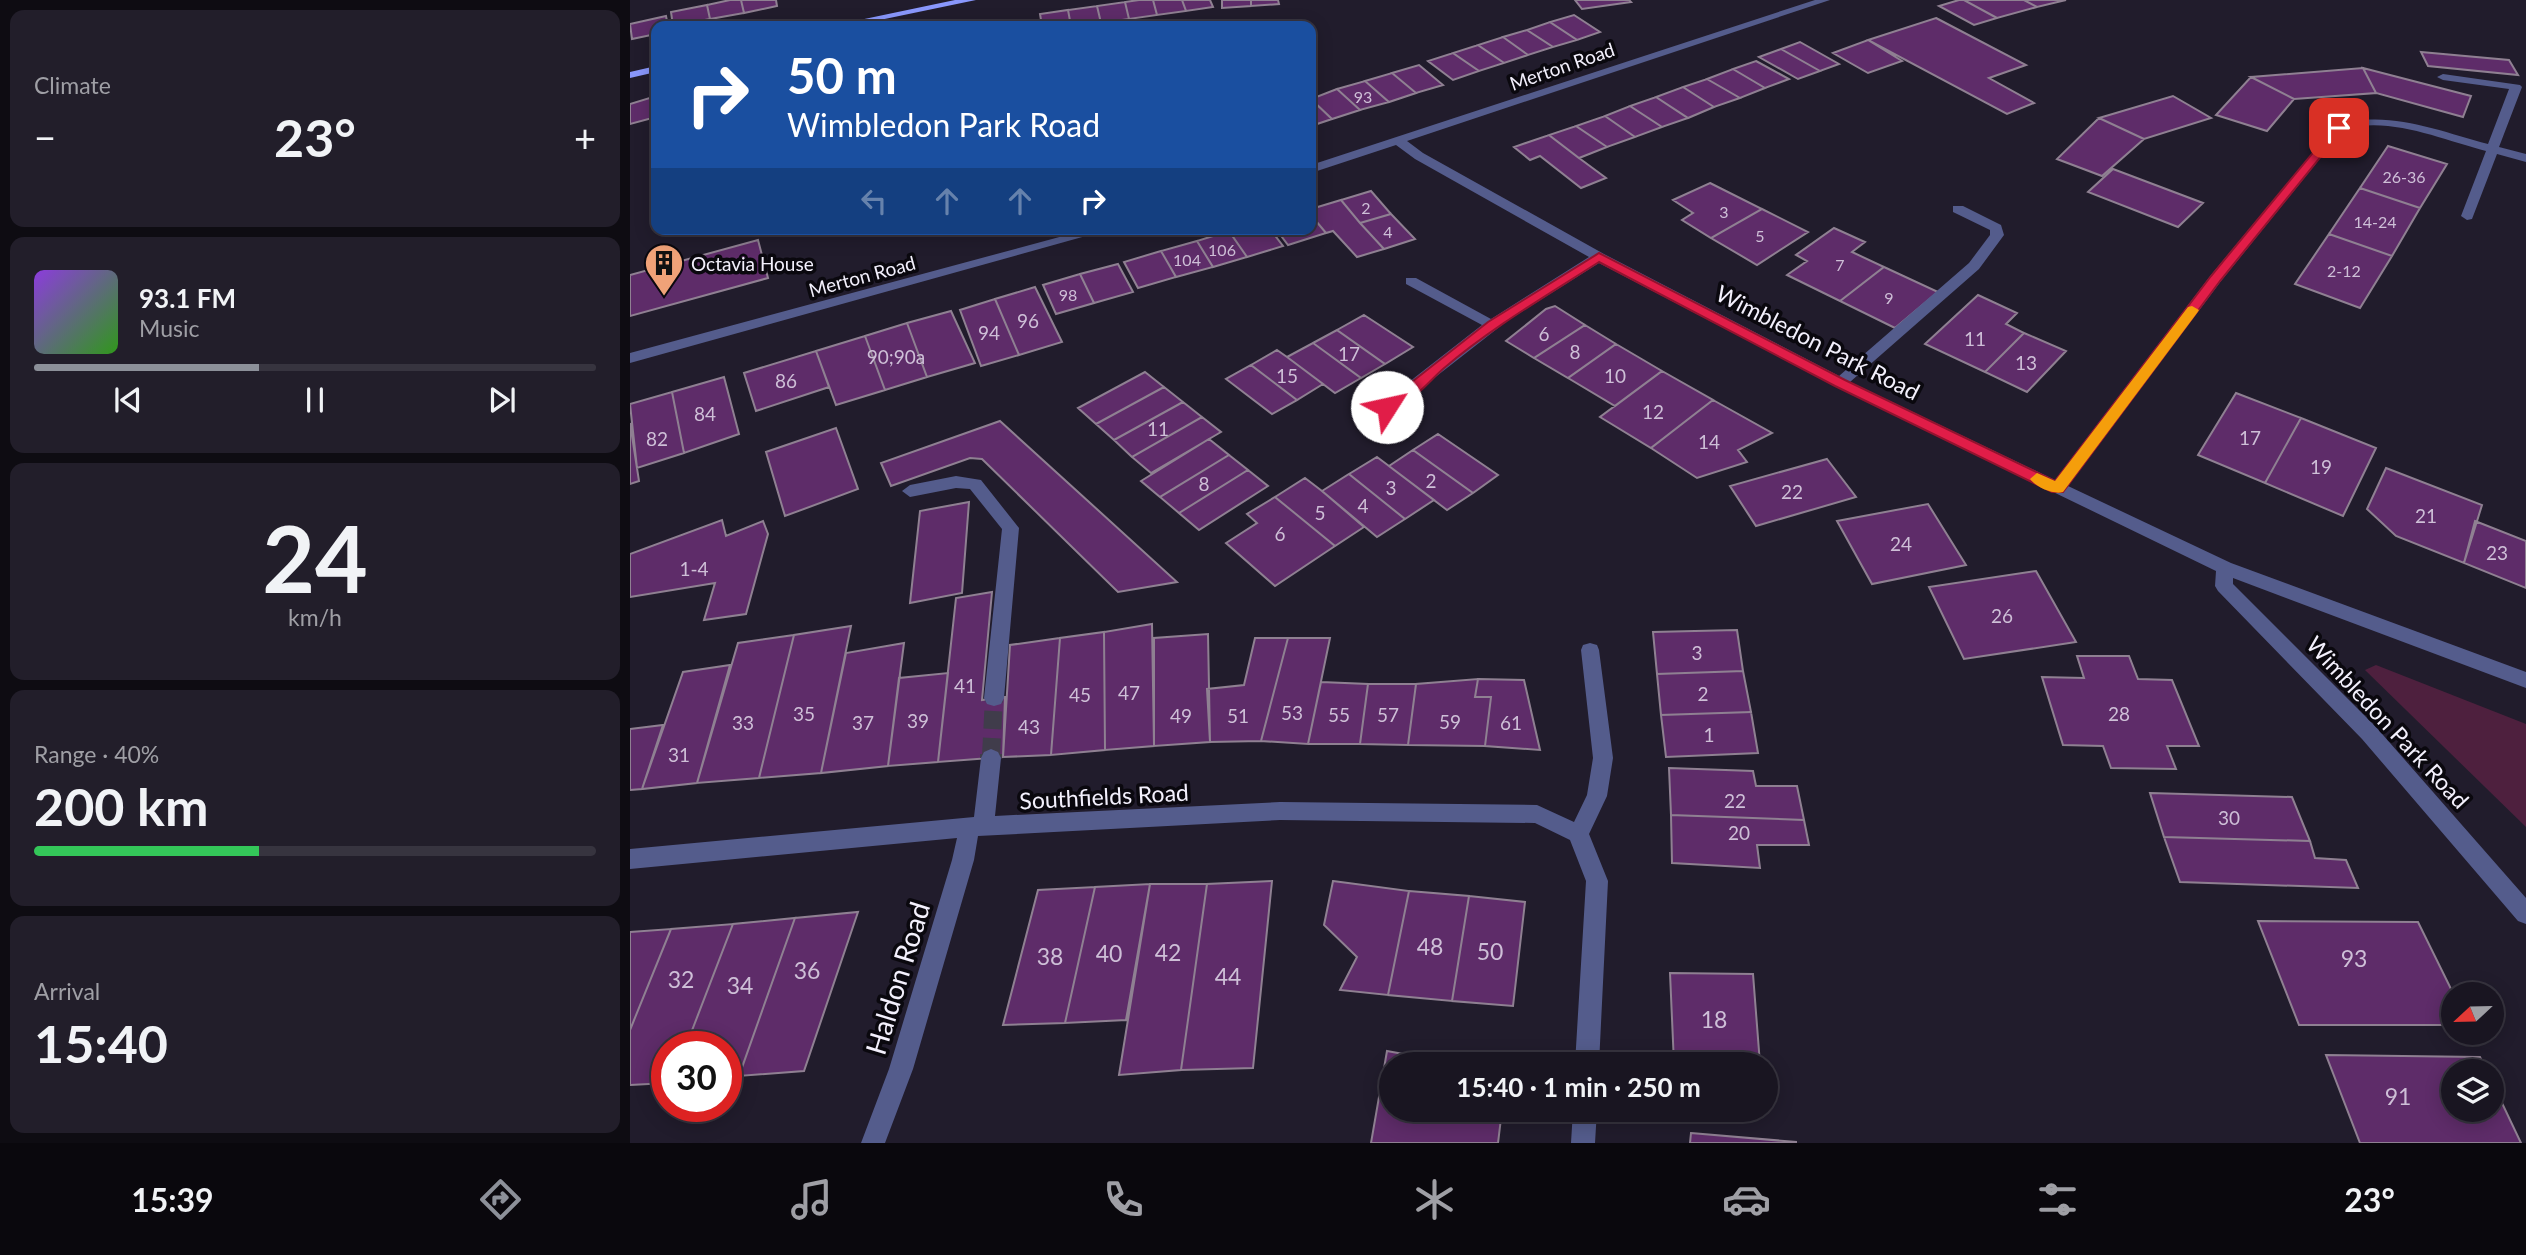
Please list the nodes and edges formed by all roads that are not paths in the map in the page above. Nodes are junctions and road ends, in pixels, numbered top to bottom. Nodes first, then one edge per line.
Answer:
1 (971, 0) edge
2 (1825, 0) edge
3 (862, 21) edge
4 (651, 70) edge
5 (630, 75) edge
6 (2443, 77) dead end
7 (1399, 141) junction
8 (2492, 148) junction
9 (2526, 158) edge
10 (1316, 167) edge
11 (1958, 209) dead end
12 (2467, 216) dead end
13 (1083, 235) edge
14 (1599, 257) junction
15 (1411, 281) dead end
16 (1492, 325) junction
17 (630, 358) edge
18 (1840, 383) junction
19 (1387, 407) dead end
20 (2057, 488) junction
21 (910, 491) dead end
22 (2225, 568) junction
23 (1590, 650) dead end
24 (2526, 680) edge
25 (994, 698) tunnel mouth
26 (991, 758) tunnel mouth
27 (976, 827) junction
28 (1578, 834) junction
29 (630, 859) edge
30 (2524, 911) edge
31 (1588, 1052) edge
32 (1584, 1122) edge
33 (873, 1143) edge
34 (1583, 1143) edge

1 - 3 main road
2 - 7 street, Merton Road
4 - 5 main road
6 - 8 street
7 - 10 street, Merton Road
7 - 14 street, Wimbledon Park Road
8 - 9 street
8 - 12 street
8 - 20 street
11 - 18 street
13 - 17 street, Merton Road
14 - 16 street
14 - 18 street, Wimbledon Park Road
15 - 16 street
16 - 19 street
18 - 20 street, Wimbledon Park Road
20 - 22 street, Wimbledon Park Road
21 - 25 street
22 - 24 street, Wimbledon Park Road
22 - 30 street, Wimbledon Park Road
23 - 28 street
26 - 27 street, Haldon Road
27 - 28 street, Southfields Road
27 - 29 street, Southfields Road
27 - 33 street, Haldon Road
28 - 31 street
32 - 34 street

